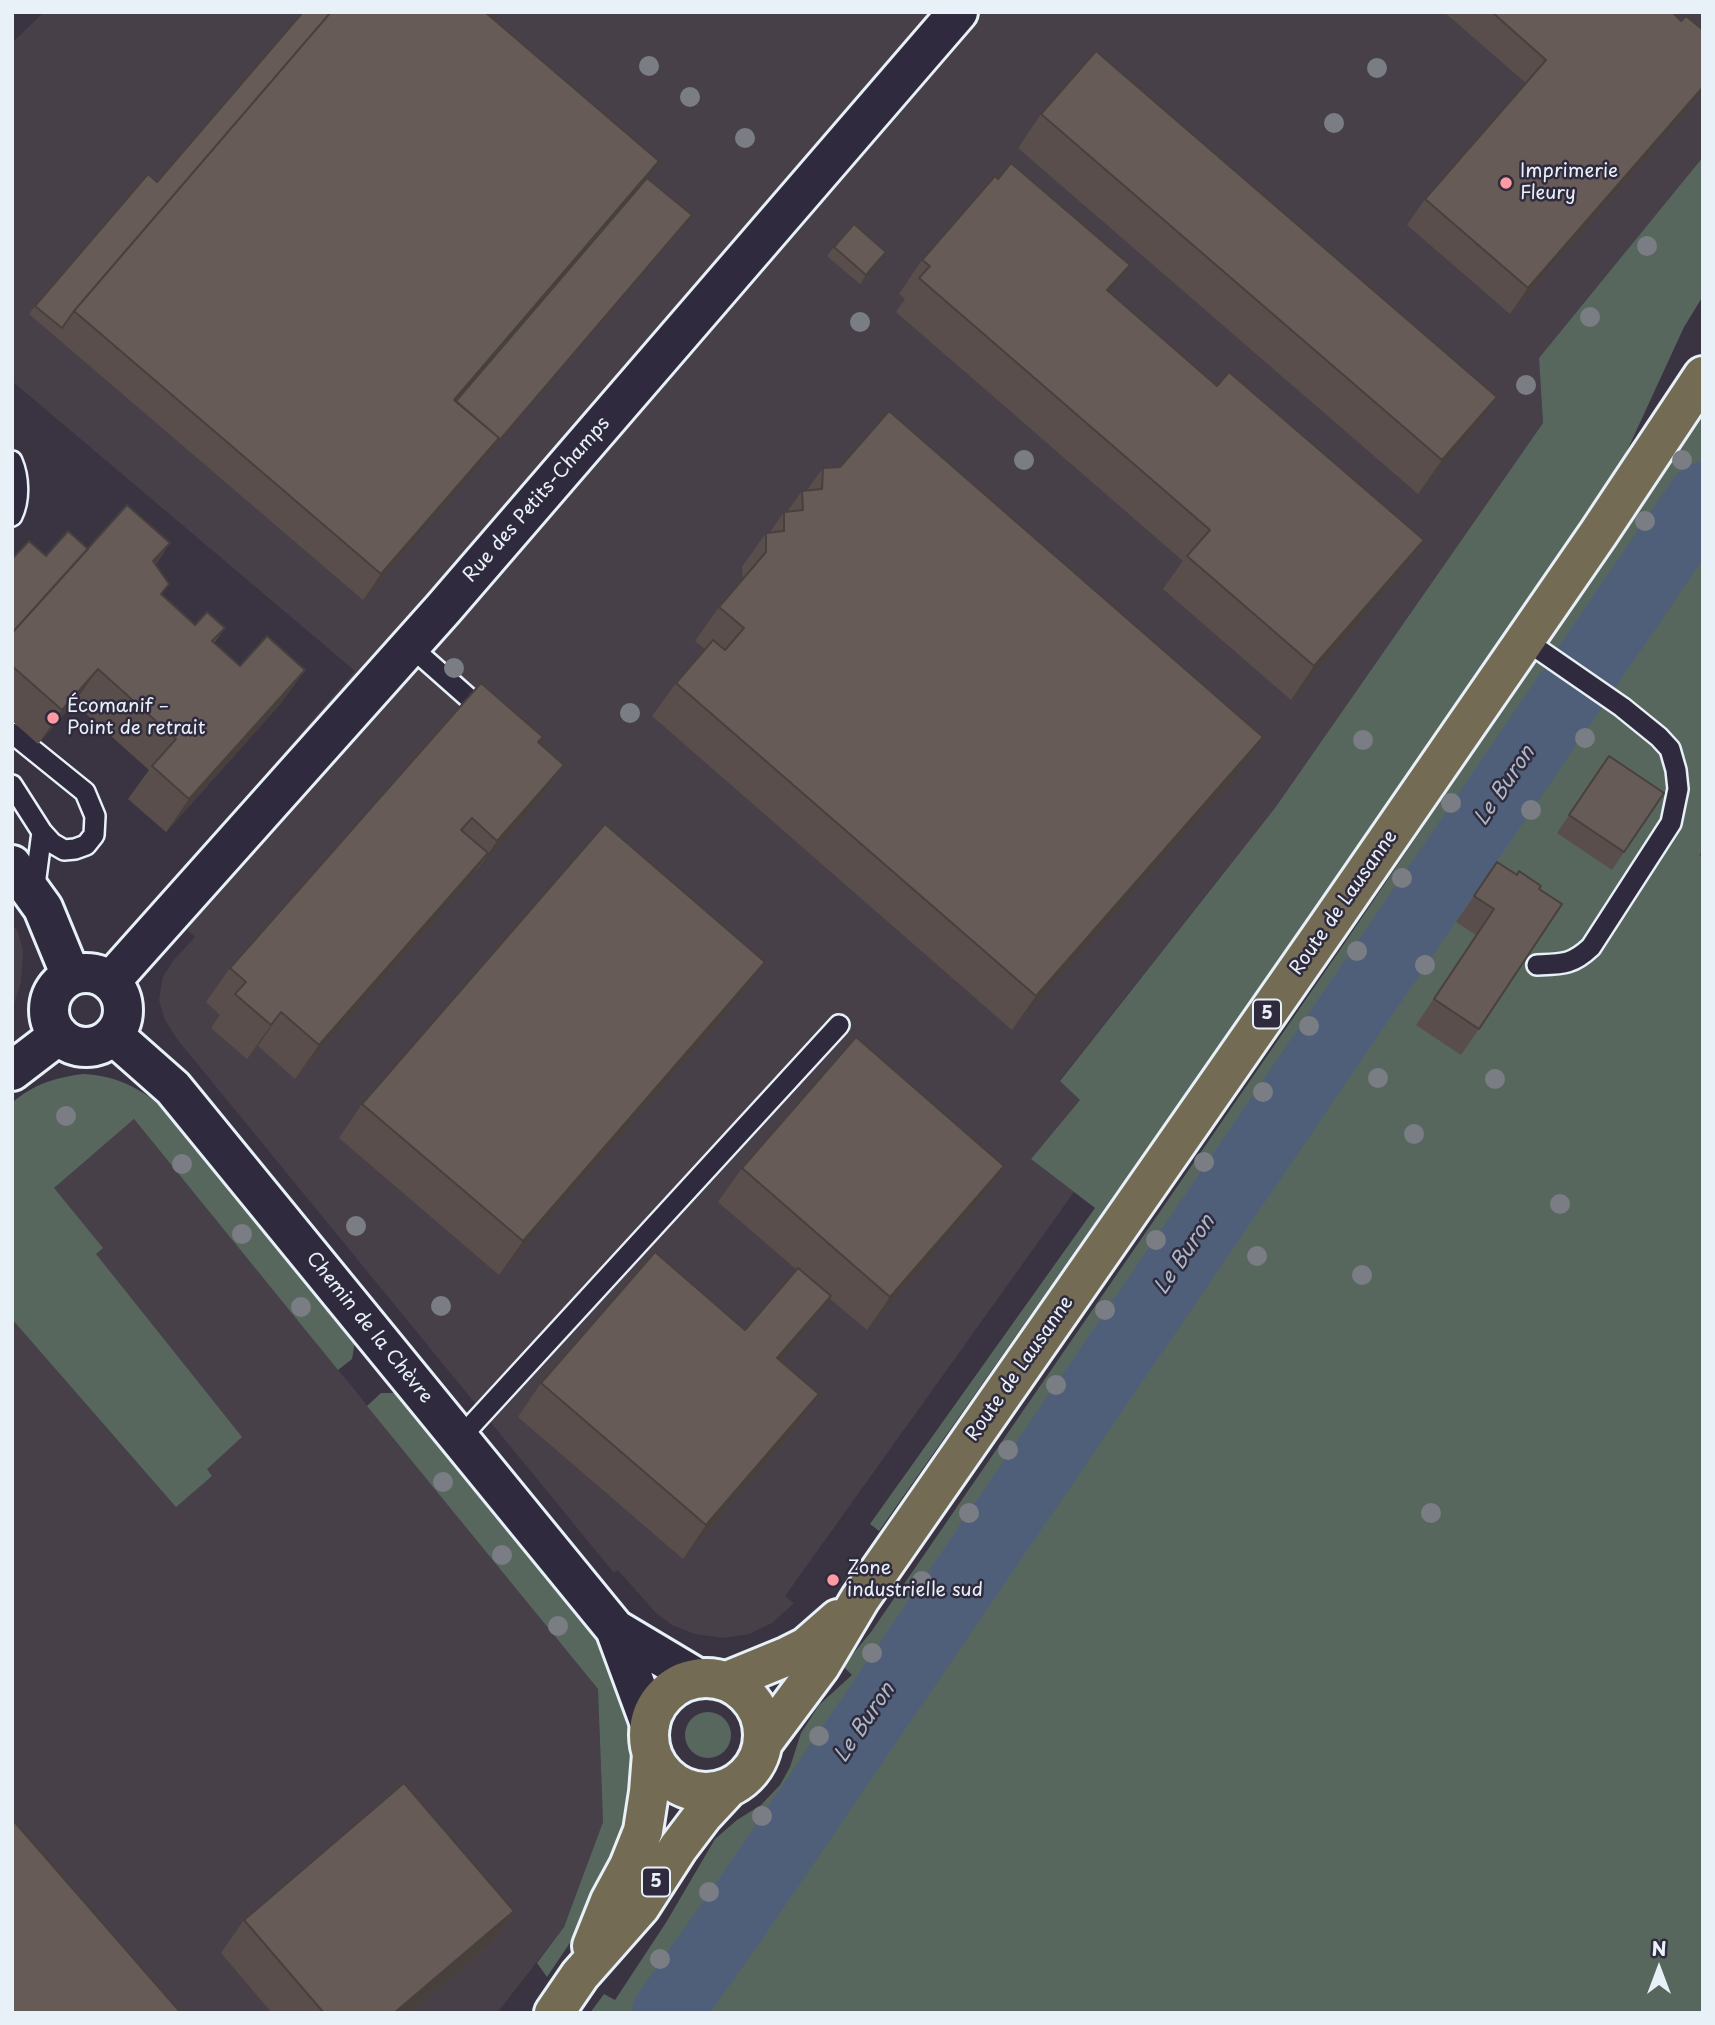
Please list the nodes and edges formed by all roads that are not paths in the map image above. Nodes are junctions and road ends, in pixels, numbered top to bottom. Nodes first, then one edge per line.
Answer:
1 (958, 12) edge
2 (1703, 376) edge
3 (12, 461) edge
4 (12, 516) edge
5 (410, 646) junction
6 (1533, 646) junction
7 (503, 729) edge
8 (12, 733) edge
9 (12, 785) edge
10 (42, 832) junction
11 (23, 879) edge
12 (1537, 965) edge
13 (71, 976) junction
14 (110, 982) junction
15 (839, 1025) dead end
16 (59, 1035) junction
17 (113, 1035) junction
18 (12, 1071) edge
19 (459, 1439) junction
20 (860, 1599) junction
21 (615, 1629) junction
22 (712, 1679) junction
23 (651, 1739) junction
24 (764, 1741) junction
25 (729, 1787) junction
26 (580, 1975) junction
27 (554, 2013) edge

1 - 5 street, Rue des Petits-Champs
2 - 6 main road, Route de Lausanne / 5
3 - 4 lane
5 - 7 lane
5 - 14 street, Rue des Petits-Champs
6 - 12 lane
6 - 20 main road, Route de Lausanne / 5
8 - 10 lane
9 - 10 lane
10 - 11 lane
11 - 13 street
13 - 14 street
13 - 16 street
14 - 17 street
15 - 19 lane
16 - 17 street
16 - 18 street
17 - 19 street, Chemin de la Chèvre
19 - 21 street, Chemin de la Chèvre
20 - 22 main road, Route de Lausanne / 5
20 - 24 main road, Route de Lausanne / 5
21 - 22 street, Chemin de la Chèvre
21 - 23 street, Chemin de la Chèvre
22 - 23 main road
22 - 24 main road
23 - 25 main road
23 - 26 main road, 5
24 - 25 main road
25 - 26 main road, 5
26 - 27 main road, 5

